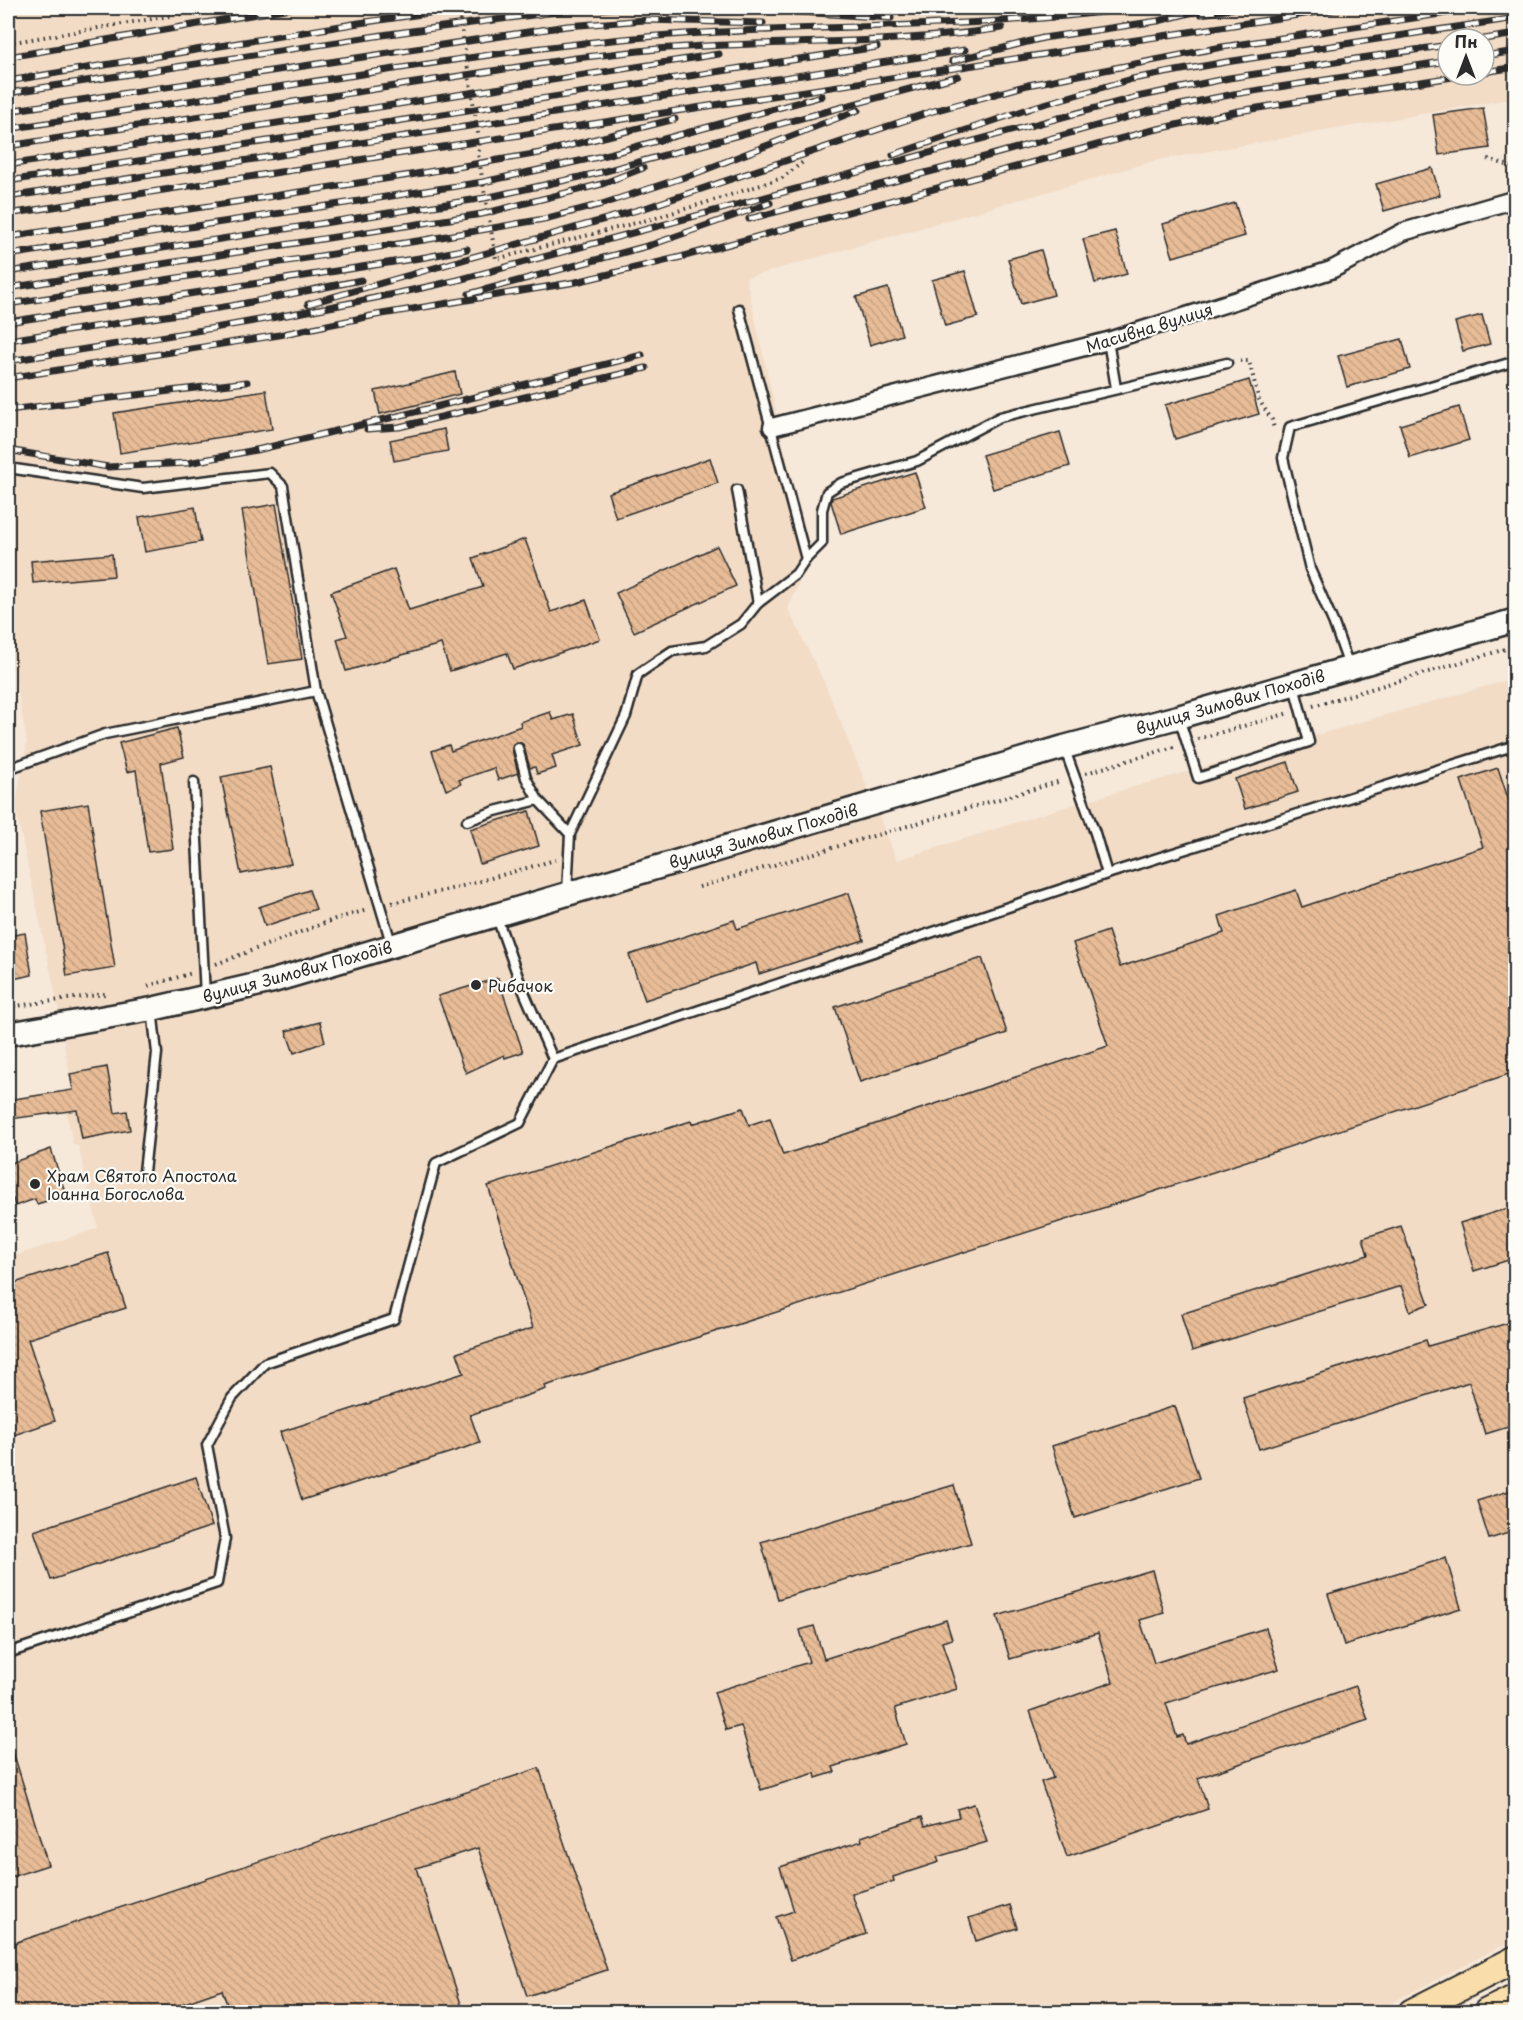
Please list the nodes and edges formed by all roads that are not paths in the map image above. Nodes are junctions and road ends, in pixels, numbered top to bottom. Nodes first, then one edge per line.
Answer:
1 (1515, 199) edge
2 (739, 309) dead end
3 (1108, 341) junction
4 (1515, 361) edge
5 (1227, 363) road end
6 (1116, 388) junction
7 (772, 427) junction
8 (8, 468) edge
9 (737, 490) dead end
10 (806, 559) junction
11 (758, 603) junction
12 (1515, 620) edge
13 (1349, 666) junction
14 (1293, 682) junction
15 (316, 691) junction
16 (1178, 717) junction
17 (1515, 745) edge
18 (1064, 747) junction
19 (518, 748) dead end
20 (8, 769) edge
21 (194, 782) dead end
22 (538, 800) junction
23 (467, 821) dead end
24 (570, 834) junction
25 (1107, 874) junction
26 (567, 892) junction
27 (496, 915) junction
28 (392, 946) junction
29 (205, 996) junction
30 (152, 1009) junction
31 (8, 1034) edge
32 (553, 1059) junction
33 (144, 1172) dead end
34 (8, 1645) edge
35 (1515, 1959) edge
36 (1515, 1998) edge
37 (1412, 2013) edge
38 (1487, 2013) edge

1 - 3 street, Масивна вулиця
2 - 7 lane
3 - 6 lane
3 - 7 street, Масивна вулиця
4 - 13 lane
5 - 6 lane
6 - 10 lane
7 - 10 lane
8 - 15 lane
9 - 11 lane
10 - 11 lane
11 - 24 lane
12 - 13 main road, вулиця Зимових Походів
13 - 14 main road, вулиця Зимових Походів
14 - 16 main road, вулиця Зимових Походів
14 - 16 lane
15 - 20 lane
15 - 28 lane
16 - 18 main road, вулиця Зимових Походів
17 - 25 lane
18 - 25 lane
18 - 26 main road, вулиця Зимових Походів
19 - 22 lane
21 - 29 lane
22 - 23 lane
22 - 24 lane
24 - 26 lane
25 - 32 lane
26 - 27 main road, вулиця Зимових Походів
27 - 28 main road, вулиця Зимових Походів
27 - 32 lane
28 - 29 main road, вулиця Зимових Походів
29 - 30 main road, вулиця Зимових Походів
30 - 31 main road, вулиця Зимових Походів
30 - 33 lane
32 - 34 lane
35 - 37 main road
36 - 38 main road

